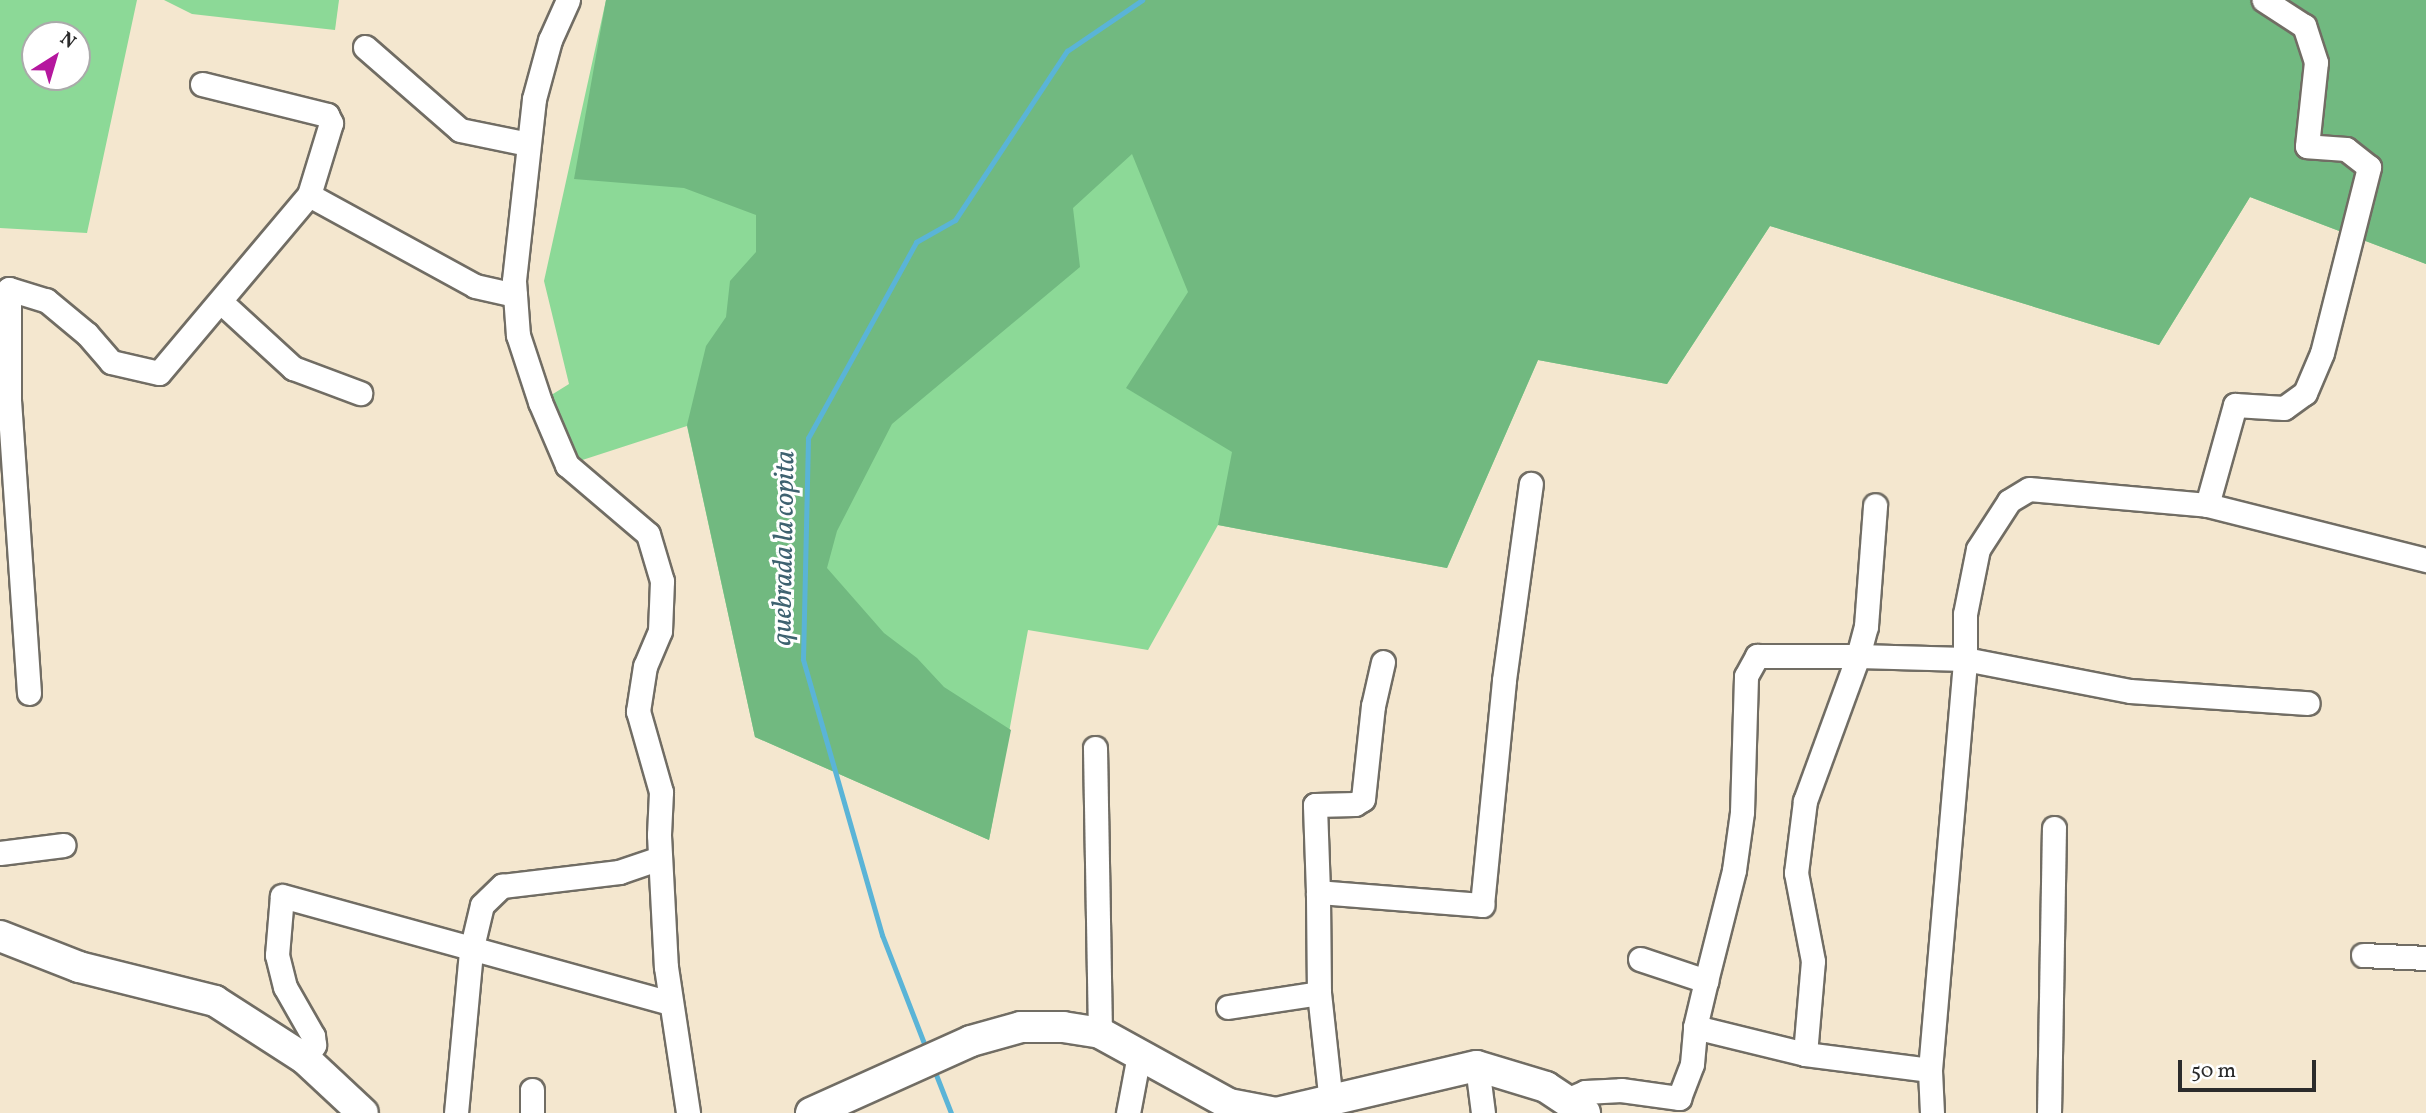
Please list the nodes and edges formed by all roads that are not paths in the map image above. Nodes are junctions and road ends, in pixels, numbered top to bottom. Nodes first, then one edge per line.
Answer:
1 (568, 0) edge
2 (2264, 0) edge
3 (365, 47) dead end
4 (202, 84) dead end
5 (528, 144) junction
6 (309, 195) junction
7 (5, 290) edge
8 (515, 295) junction
9 (222, 302) junction
10 (360, 393) dead end
11 (5, 423) edge
12 (1531, 484) dead end
13 (1875, 505) dead end
14 (2207, 505) junction
15 (8, 556) edge
16 (2426, 560) edge
17 (1858, 656) junction
18 (1965, 659) junction
19 (1383, 662) dead end
20 (29, 693) dead end
21 (2308, 703) dead end
22 (1095, 748) dead end
23 (2054, 828) dead end
24 (63, 845) dead end
25 (0, 853) edge
26 (660, 858) junction
27 (1318, 892) junction
28 (0, 936) edge
29 (471, 951) junction
30 (2363, 955) dead end
31 (2426, 958) edge
32 (1640, 959) dead end
33 (1706, 981) junction
34 (1319, 993) junction
35 (670, 1003) junction
36 (1228, 1007) dead end
37 (1695, 1027) junction
38 (1100, 1034) junction
39 (1805, 1054) junction
40 (1139, 1055) junction
41 (305, 1059) junction
42 (1476, 1066) junction
43 (1930, 1069) junction
44 (1331, 1103) junction
45 (1574, 1107) edge
46 (363, 1113) edge
47 (456, 1113) edge
48 (688, 1113) edge
49 (811, 1113) edge
50 (1128, 1113) edge
51 (1483, 1113) edge
52 (1932, 1113) edge
53 (2049, 1113) edge

1 - 5 street
2 - 14 street
3 - 5 street
4 - 6 street
5 - 8 street
6 - 8 street
6 - 9 street
7 - 9 street
7 - 11 street
8 - 26 street
9 - 10 street
11 - 15 street
12 - 27 street
13 - 17 street
14 - 16 street
14 - 18 street
15 - 20 street
17 - 18 street
17 - 33 street
17 - 39 street
18 - 21 street
18 - 43 street
19 - 27 street
22 - 38 street
23 - 53 street
24 - 25 street
26 - 29 street
26 - 35 street
27 - 34 street
28 - 41 main road
29 - 35 street
29 - 41 street
29 - 47 street
30 - 31 street
32 - 33 street
33 - 37 street
34 - 36 street
34 - 44 street
35 - 48 street
37 - 39 street
37 - 45 street
38 - 40 main road
38 - 49 main road
39 - 43 street
40 - 44 main road
40 - 50 street
41 - 46 main road
42 - 44 main road
42 - 45 main road
42 - 51 street
43 - 52 street

